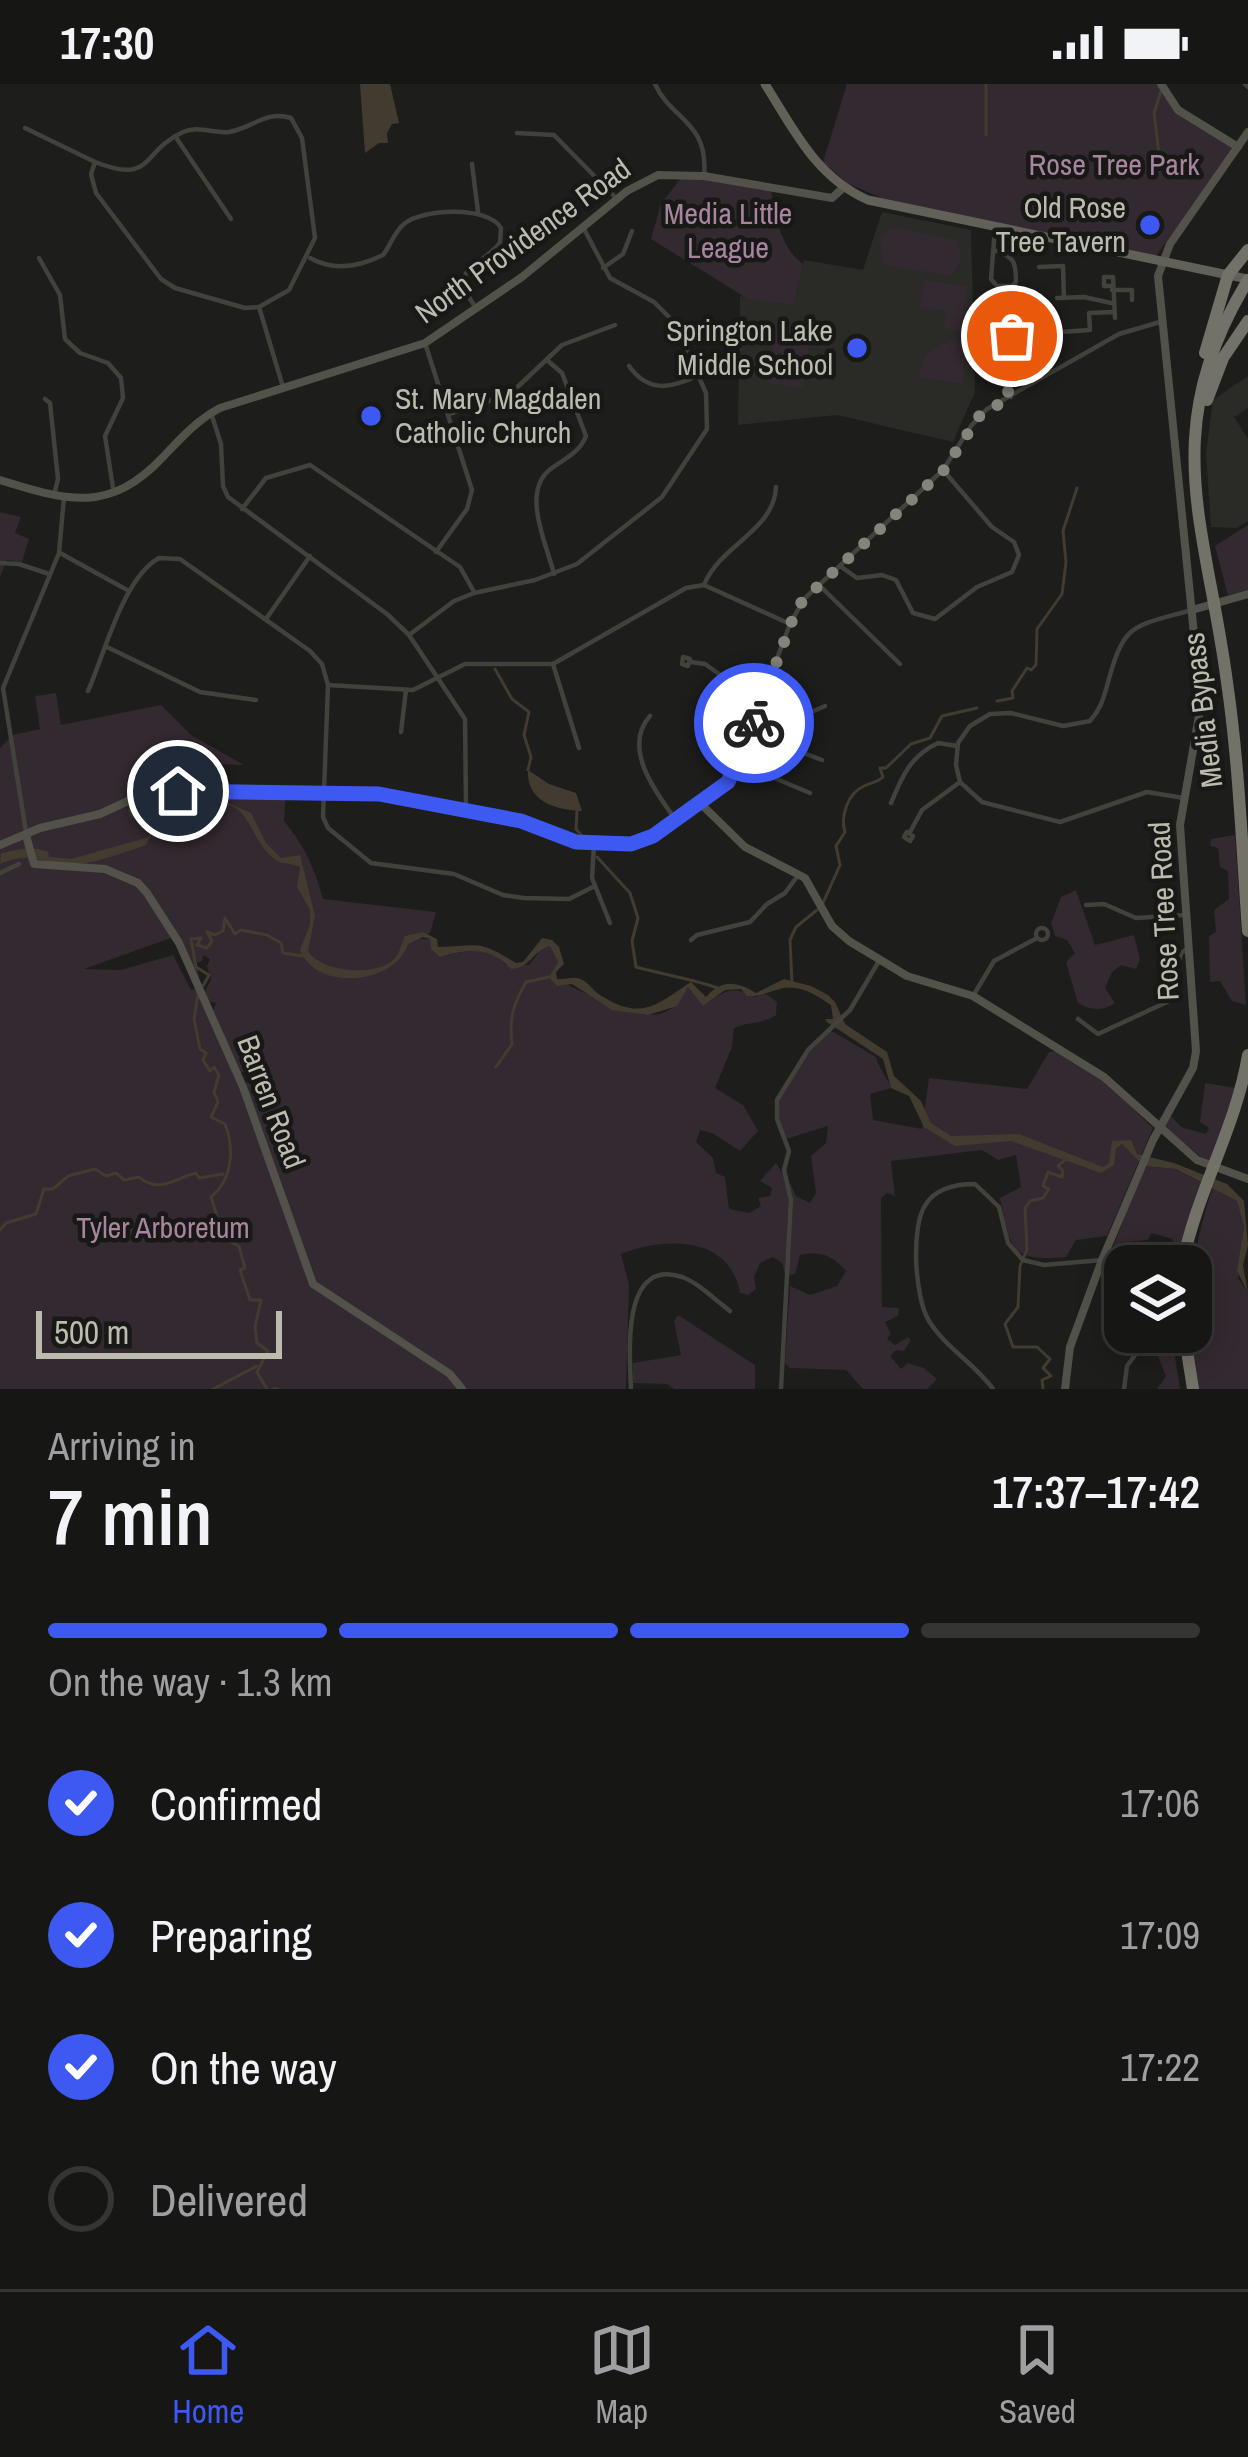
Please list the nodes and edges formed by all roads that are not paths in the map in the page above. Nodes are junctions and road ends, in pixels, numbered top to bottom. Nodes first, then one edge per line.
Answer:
1 (655, 84) edge
2 (765, 84) edge
3 (1162, 87) edge
4 (25, 128) dead end
5 (1248, 132) edge
6 (517, 133) dead end
7 (175, 136) junction
8 (1238, 147) junction
9 (95, 162) junction
10 (472, 164) dead end
11 (704, 176) junction
12 (844, 187) junction
13 (616, 199) junction
14 (478, 212) junction
15 (231, 219) dead end
16 (583, 226) junction
17 (995, 229) junction
18 (632, 231) dead end
19 (994, 250) junction
20 (1247, 252) edge
21 (308, 257) junction
22 (39, 258) dead end
23 (1161, 263) junction
24 (1039, 267) dead end
25 (603, 268) junction
26 (1235, 281) edge
27 (1132, 299) dead end
28 (1112, 303) junction
29 (259, 307) junction
30 (477, 309) junction
31 (1248, 321) edge
32 (1160, 322) junction
33 (615, 325) dead end
34 (1060, 341) dead end
35 (425, 343) junction
36 (997, 350) dead end
37 (547, 360) junction
38 (629, 366) dead end
39 (699, 375) junction
40 (283, 387) junction
41 (1011, 397) junction
42 (45, 399) dead end
43 (1206, 401) junction
44 (211, 412) junction
45 (449, 414) junction
46 (1196, 424) junction
47 (944, 470) junction
48 (0, 479) edge
49 (776, 488) dead end
50 (115, 494) junction
51 (59, 496) junction
52 (242, 508) junction
53 (436, 552) junction
54 (59, 553) junction
55 (310, 556) junction
56 (0, 563) edge
57 (840, 566) junction
58 (49, 574) junction
59 (554, 574) junction
60 (704, 585) junction
61 (819, 585) junction
62 (129, 591) junction
63 (474, 592) junction
64 (1248, 594) edge
65 (1192, 610) junction
66 (266, 619) junction
67 (790, 624) junction
68 (409, 635) junction
69 (107, 647) junction
70 (691, 662) dead end
71 (553, 664) junction
72 (900, 664) dead end
73 (439, 678) junction
74 (328, 685) junction
75 (765, 688) junction
76 (406, 690) junction
77 (88, 691) dead end
78 (762, 699) junction
79 (256, 700) dead end
80 (825, 706) dead end
81 (650, 716) dead end
82 (401, 732) dead end
83 (750, 733) junction
84 (957, 746) junction
85 (579, 748) dead end
86 (822, 760) dead end
87 (735, 772) junction
88 (960, 782) junction
89 (324, 791) junction
90 (810, 793) dead end
91 (1184, 798) junction
92 (700, 803) junction
93 (891, 803) dead end
94 (466, 809) junction
95 (676, 820) junction
96 (910, 832) dead end
97 (27, 840) junction
98 (594, 844) junction
99 (0, 845) edge
100 (1248, 845) edge
101 (19, 864) dead end
102 (0, 873) edge
103 (800, 874) junction
104 (595, 886) junction
105 (1086, 905) dead end
106 (1185, 915) junction
107 (610, 923) dead end
108 (1248, 931) edge
109 (1036, 938) dead end
110 (692, 940) dead end
111 (1189, 948) junction
112 (879, 961) junction
113 (973, 996) junction
114 (1078, 1019) dead end
115 (1248, 1055) edge
116 (1248, 1081) edge
117 (1160, 1127) junction
118 (1219, 1158) junction
119 (1248, 1179) edge
120 (1191, 1245) edge
121 (1102, 1260) junction
122 (730, 1311) dead end
123 (1136, 1353) edge
124 (1184, 1353) edge
125 (462, 1389) edge
126 (631, 1389) edge
127 (781, 1389) edge
128 (993, 1389) edge
129 (1065, 1389) edge
130 (1124, 1389) edge
131 (1190, 1389) edge

1 - 11 street
2 - 12 main road
3 - 8 street
4 - 9 street
5 - 8 street
6 - 13 street
7 - 9 street
7 - 15 street
7 - 21 street
8 - 23 street
9 - 29 street
10 - 14 street
11 - 12 street, North Providence Road
11 - 13 street, North Providence Road
12 - 17 main road, North Providence Road
13 - 16 street, North Providence Road
14 - 21 street
14 - 30 street
16 - 25 street
16 - 30 street, North Providence Road
17 - 19 street
17 - 23 main road, North Providence Road
18 - 25 street
19 - 19 street
20 - 26 highway
21 - 29 street
22 - 50 street
23 - 26 main road, North Providence Road
23 - 32 street, Rose Tree Road
24 - 28 street
25 - 39 street
26 - 43 highway, Media Bypass
26 - 46 highway, Media Bypass
26 - 46 highway
27 - 28 street
28 - 34 street
29 - 40 street
30 - 35 street, North Providence Road
31 - 43 highway
32 - 41 street
32 - 65 street, Rose Tree Road
33 - 37 street
35 - 40 street, North Providence Road
35 - 45 street
36 - 41 street
37 - 45 street
37 - 59 street
38 - 39 street
39 - 59 street
40 - 44 street, North Providence Road
41 - 47 street
42 - 51 street
43 - 100 highway, Media Bypass
44 - 50 street, North Providence Road
44 - 52 street
45 - 53 street
46 - 108 highway, Media Bypass
47 - 57 street
47 - 57 street
48 - 51 street
49 - 60 street
50 - 51 street
51 - 54 street
52 - 53 street
52 - 55 street
53 - 63 street
54 - 58 street
54 - 62 street
55 - 66 street
55 - 68 street
56 - 58 street
57 - 61 street
58 - 97 street
59 - 63 street
60 - 67 street
60 - 71 street
61 - 67 street
61 - 72 street
62 - 66 street
62 - 69 street
63 - 68 street
64 - 65 street
65 - 84 street
65 - 91 street, Rose Tree Road
66 - 74 street
67 - 75 street
68 - 73 street
69 - 77 street
69 - 79 street
70 - 75 street
71 - 73 street
71 - 85 street
73 - 76 street
73 - 94 street
74 - 76 street
74 - 89 street
75 - 78 street
76 - 82 street
78 - 80 street
78 - 83 street
81 - 95 street
83 - 86 street
83 - 87 street
84 - 88 street
84 - 93 street
87 - 90 street
87 - 92 street
88 - 91 street
88 - 96 street
89 - 94 street
89 - 97 street
89 - 104 street
91 - 106 street, Rose Tree Road
92 - 95 street
92 - 103 street
94 - 98 street
95 - 98 street
97 - 99 street
97 - 125 street, Barren Road
98 - 104 street
101 - 102 street
103 - 110 street
103 - 112 street
104 - 107 street
105 - 106 street
106 - 111 street, Rose Tree Road
109 - 113 street
111 - 114 street
111 - 117 street, Rose Tree Road
112 - 113 street
112 - 127 street
113 - 117 street
115 - 118 highway
116 - 118 highway
117 - 119 street
117 - 121 street, Rose Tree Road
118 - 120 highway
121 - 128 street
121 - 129 street, Rose Tree Road
122 - 126 street
123 - 130 street
124 - 131 highway

